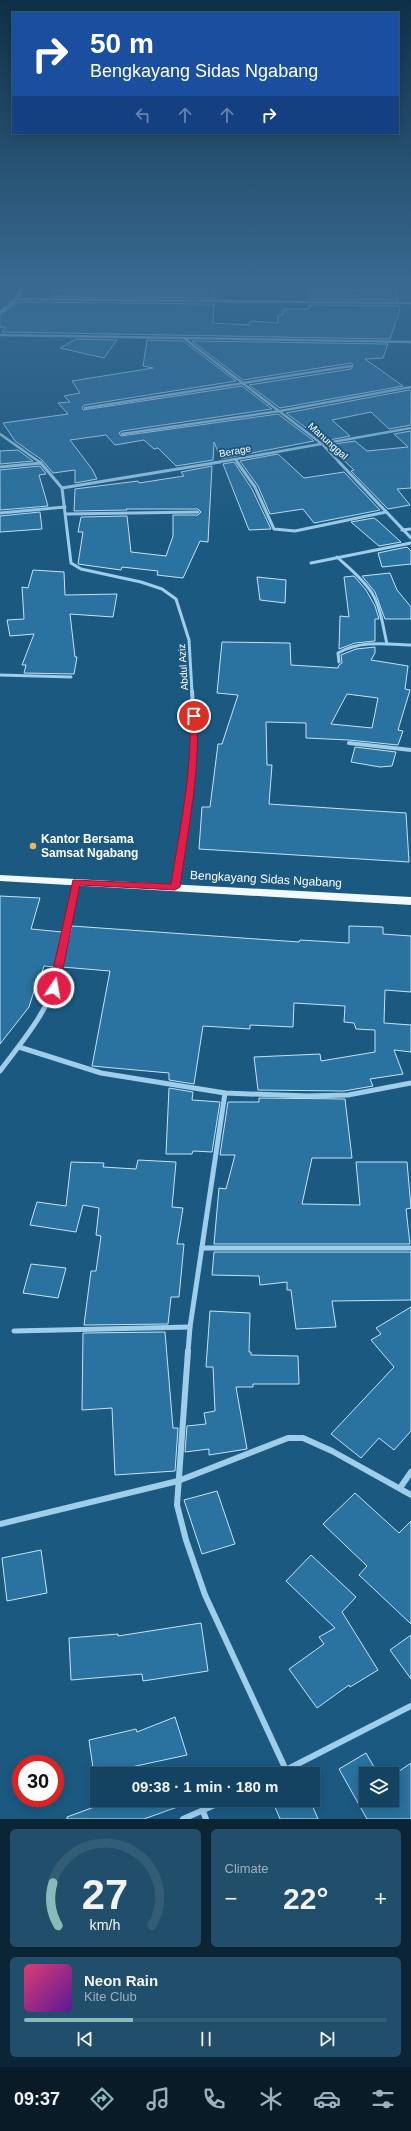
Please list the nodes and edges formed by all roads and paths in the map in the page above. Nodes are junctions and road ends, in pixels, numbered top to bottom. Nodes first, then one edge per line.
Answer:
1 (222, 367) edge
2 (345, 367) edge
3 (242, 382) junction
4 (411, 387) edge
5 (85, 408) dead end
6 (280, 411) junction
7 (411, 428) edge
8 (0, 434) edge
9 (122, 434) dead end
10 (322, 444) junction
11 (235, 460) junction
12 (41, 463) junction
13 (0, 467) edge
14 (62, 488) junction
15 (65, 507) junction
16 (198, 512) dead end
17 (386, 512) junction
18 (0, 513) edge
19 (66, 514) junction
20 (411, 529) edge
21 (402, 530) junction
22 (411, 538) edge
23 (411, 543) edge
24 (336, 557) junction
25 (311, 563) dead end
26 (387, 644) junction
27 (411, 645) edge
28 (339, 662) dead end
29 (0, 675) edge
30 (71, 677) dead end
31 (349, 743) dead end
32 (411, 750) edge
33 (0, 878) edge
34 (76, 882) junction
35 (175, 887) junction
36 (411, 901) edge
37 (19, 1047) junction
38 (0, 1071) edge
39 (411, 1083) edge
40 (225, 1093) junction
41 (202, 1248) junction
42 (411, 1248) edge
43 (190, 1327) junction
44 (14, 1331) dead end
45 (411, 1472) edge
46 (178, 1481) junction
47 (400, 1488) junction
48 (411, 1495) edge
49 (0, 1524) edge
50 (411, 1706) edge
51 (285, 1767) edge
52 (292, 1767) edge
53 (211, 1807) edge
54 (203, 1811) junction
55 (183, 1819) edge
56 (206, 1819) edge

1 - 3 street, Manunggal
2 - 3 street
3 - 5 street
3 - 6 street, Manunggal
4 - 6 street
6 - 9 street
6 - 10 street, Manunggal
7 - 10 street, Berage
8 - 12 street
10 - 11 street, Berage
10 - 17 street, Manunggal
11 - 14 street, Berage
11 - 17 street
12 - 13 street
12 - 14 street
14 - 15 street, Abdul Aziz
15 - 18 street
15 - 19 street, Abdul Aziz
16 - 19 street
17 - 21 street, Manunggal
19 - 35 street, Abdul Aziz
20 - 21 street
21 - 22 street, Manunggal
23 - 24 street
24 - 25 street
24 - 26 street
26 - 27 street
26 - 28 street
29 - 30 street
31 - 32 street
33 - 34 highway, Bengkayang Sidas Ngabang
34 - 35 highway, Bengkayang Sidas Ngabang
34 - 37 street
35 - 36 highway, Bengkayang Sidas Ngabang
37 - 38 street
37 - 40 street
39 - 40 street
40 - 41 street
41 - 42 street
41 - 43 street
43 - 44 street
43 - 46 street
45 - 47 street
46 - 47 street
46 - 49 street
46 - 51 street
47 - 48 street
50 - 52 street
53 - 54 street
54 - 55 street
54 - 56 street

